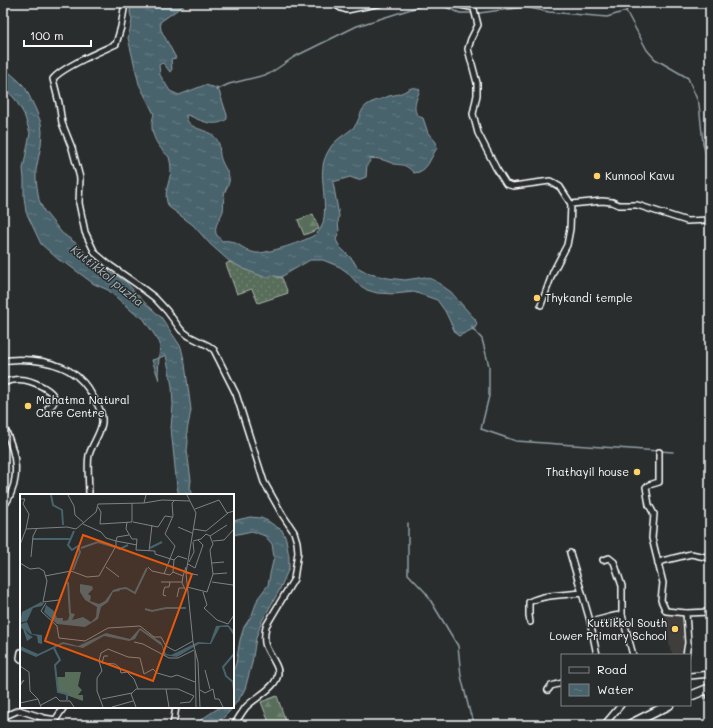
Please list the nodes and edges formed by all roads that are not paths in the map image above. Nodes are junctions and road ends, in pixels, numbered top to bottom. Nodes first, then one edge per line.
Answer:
1 (125, 3) edge
2 (333, 3) edge
3 (381, 3) edge
4 (451, 3) edge
5 (473, 5) edge
6 (571, 204) junction
7 (710, 220) edge
8 (541, 305) dead end
9 (3, 361) edge
10 (3, 383) edge
11 (48, 408) dead end
12 (3, 425) edge
13 (659, 452) dead end
14 (89, 494) edge
15 (3, 506) edge
16 (570, 553) dead end
17 (710, 558) edge
18 (603, 560) dead end
19 (658, 564) junction
20 (582, 593) junction
21 (710, 612) edge
22 (686, 613) junction
23 (622, 615) junction
24 (590, 621) junction
25 (530, 622) dead end
26 (598, 654) edge
27 (633, 654) edge
28 (686, 654) edge
29 (710, 674) edge
30 (691, 676) edge
31 (561, 682) edge
32 (548, 690) dead end
33 (709, 691) edge
34 (691, 696) edge
35 (667, 706) edge
36 (63, 708) edge
37 (176, 708) edge
38 (615, 708) edge
39 (3, 717) edge
40 (56, 720) junction
41 (52, 725) edge
42 (174, 725) edge
43 (234, 725) edge
44 (604, 725) edge
45 (629, 725) edge

1 - 43 street
2 - 3 street
4 - 5 street
5 - 6 street
6 - 7 street
6 - 8 street
9 - 14 street
10 - 11 street
12 - 15 street
13 - 19 street
16 - 20 street
17 - 19 street
18 - 23 street
19 - 22 street
20 - 24 street
20 - 25 street
21 - 22 street
22 - 28 street
23 - 24 street
23 - 27 street
24 - 26 street
29 - 30 street
31 - 32 street
33 - 34 highway
35 - 45 highway
36 - 40 street
37 - 42 street
38 - 44 street
39 - 40 street
40 - 41 street

